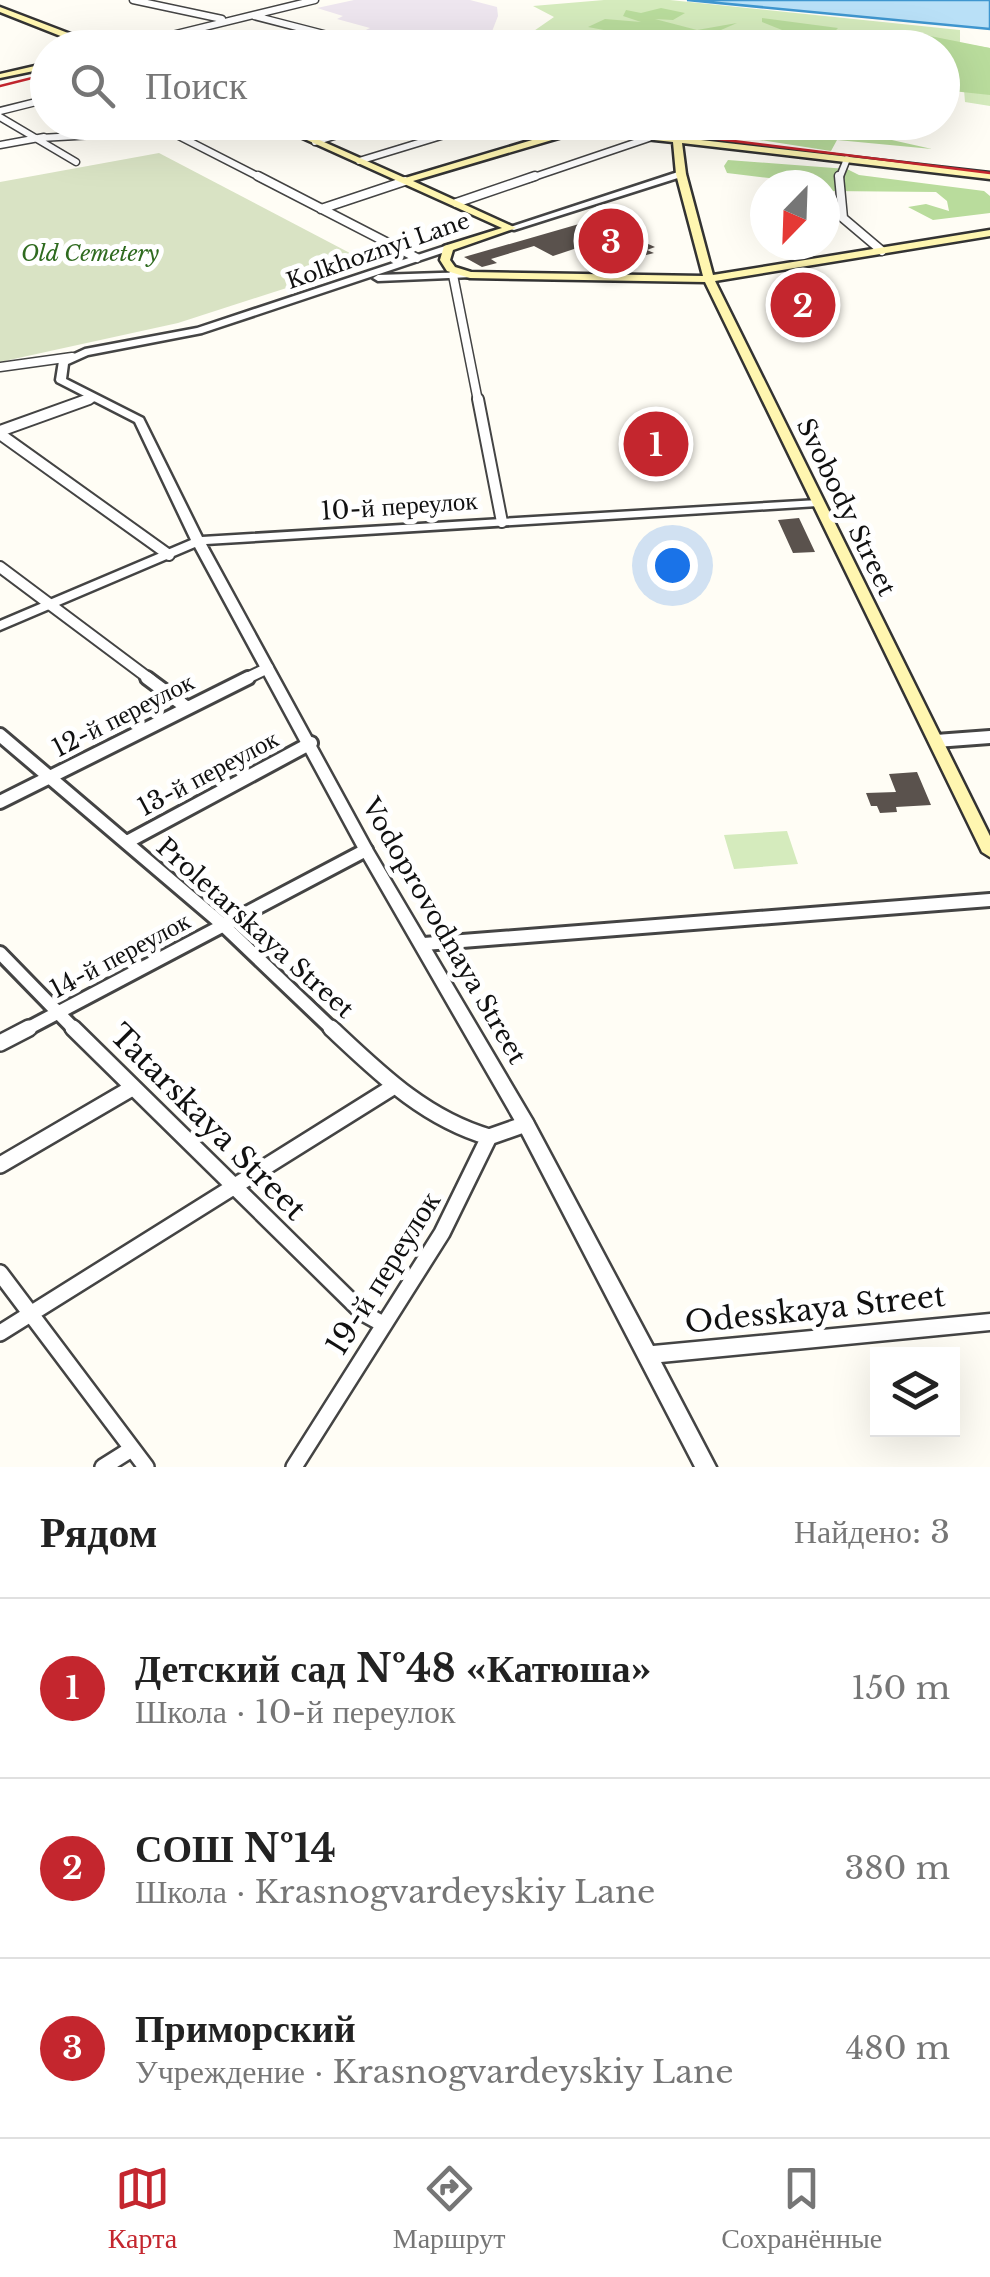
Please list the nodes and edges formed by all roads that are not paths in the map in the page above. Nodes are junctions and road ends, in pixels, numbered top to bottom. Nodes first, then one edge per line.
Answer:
1 (134, 0) edge
2 (314, 0) edge
3 (0, 9) edge
4 (250, 15) junction
5 (226, 19) junction
6 (53, 30) edge
7 (185, 30) edge
8 (308, 30) edge
9 (30, 69) edge
10 (0, 76) edge
11 (30, 104) edge
12 (0, 114) edge
13 (30, 132) edge
14 (30, 140) edge
15 (43, 140) edge
16 (188, 140) edge
17 (311, 140) edge
18 (321, 140) edge
19 (428, 140) edge
20 (547, 140) edge
21 (643, 140) edge
22 (668, 140) edge
23 (678, 141) junction
24 (315, 142) junction
25 (0, 145) edge
26 (847, 159) junction
27 (359, 161) junction
28 (76, 162) dead end
29 (682, 174) junction
30 (990, 176) edge
31 (406, 182) junction
32 (456, 204) junction
33 (320, 209) junction
34 (511, 228) junction
35 (990, 233) edge
36 (448, 248) junction
37 (882, 250) junction
38 (417, 258) junction
39 (470, 274) junction
40 (453, 275) junction
41 (363, 278) junction
42 (709, 279) junction
43 (72, 357) junction
44 (0, 366) edge
45 (92, 398) junction
46 (0, 432) edge
47 (818, 503) junction
48 (502, 522) junction
49 (198, 541) junction
50 (169, 555) junction
51 (0, 567) edge
52 (50, 605) junction
53 (0, 626) edge
54 (268, 668) junction
55 (186, 707) junction
56 (0, 735) edge
57 (990, 737) edge
58 (936, 740) junction
59 (311, 743) junction
60 (52, 777) junction
61 (0, 802) edge
62 (128, 842) junction
63 (366, 850) junction
64 (990, 852) edge
65 (990, 900) edge
66 (223, 925) junction
67 (424, 944) junction
68 (0, 953) edge
69 (61, 1012) junction
70 (0, 1043) edge
71 (393, 1087) junction
72 (132, 1088) junction
73 (526, 1124) junction
74 (489, 1137) junction
75 (0, 1165) edge
76 (233, 1187) junction
77 (0, 1272) edge
78 (32, 1314) junction
79 (990, 1322) edge
80 (382, 1324) junction
81 (0, 1333) edge
82 (646, 1355) junction
83 (130, 1450) junction
84 (102, 1467) edge
85 (146, 1467) edge
86 (294, 1467) edge
87 (706, 1467) edge

1 - 5 street
2 - 4 street
3 - 6 main road
4 - 5 street
4 - 8 street
5 - 7 street
9 - 10 main road
11 - 12 street
12 - 13 street
14 - 25 street
15 - 28 street
16 - 33 street
17 - 24 main road
18 - 24 street
19 - 27 street
20 - 31 main road
21 - 32 street
22 - 23 main road
23 - 26 main road
23 - 29 main road, Svobody Street
24 - 27 main road
26 - 30 main road
26 - 37 street
27 - 31 main road
29 - 34 street, Kolkhoznyi Lane
29 - 42 main road, Svobody Street
31 - 32 main road
31 - 33 street
32 - 34 main road
33 - 38 street
34 - 36 main road, Kolkhoznyi Lane
35 - 37 main road
36 - 38 street, Kolkhoznyi Lane
36 - 39 main road
37 - 42 main road
38 - 41 street, Kolkhoznyi Lane
39 - 40 street
39 - 42 main road
40 - 41 street
40 - 48 street
41 - 43 street, Kolkhoznyi Lane
42 - 47 main road, Svobody Street
43 - 44 street
43 - 45 street
45 - 46 street
45 - 49 street, Vodoprovodnaya Street
46 - 50 street
47 - 48 street, 10-й переулок
47 - 58 main road, Svobody Street
48 - 49 street, 10-й переулок
49 - 50 street, 10-й переулок
49 - 54 street, Vodoprovodnaya Street
50 - 52 street, 10-й переулок
51 - 52 street
52 - 53 street, 10-й переулок
52 - 55 street
54 - 55 street, 12-й переулок
54 - 59 street, Vodoprovodnaya Street
55 - 60 street, 12-й переулок
56 - 60 street, Proletarskaya Street
57 - 58 street
58 - 64 main road, Svobody Street
59 - 62 street, 13-й переулок
59 - 63 street, Vodoprovodnaya Street
60 - 61 street, 12-й переулок
60 - 62 street, Proletarskaya Street
62 - 66 street, Proletarskaya Street
63 - 66 street, 14-й переулок
63 - 67 street, Vodoprovodnaya Street
65 - 67 street
66 - 69 street, 14-й переулок
66 - 71 street, Proletarskaya Street
67 - 73 street, Vodoprovodnaya Street
68 - 69 street, Tatarskaya Street
69 - 70 street, 14-й переулок
69 - 72 street, Tatarskaya Street
71 - 74 street, Proletarskaya Street
71 - 76 street
72 - 75 street
72 - 76 street, Tatarskaya Street
73 - 74 street
73 - 82 street, Vodoprovodnaya Street
74 - 80 street, 19-й переулок
76 - 78 street
76 - 80 street, Tatarskaya Street
77 - 78 street
78 - 81 street
78 - 83 street
79 - 82 street, Odesskaya Street
80 - 86 street, 19-й переулок
82 - 87 street, Vodoprovodnaya Street
83 - 84 street
83 - 85 street

